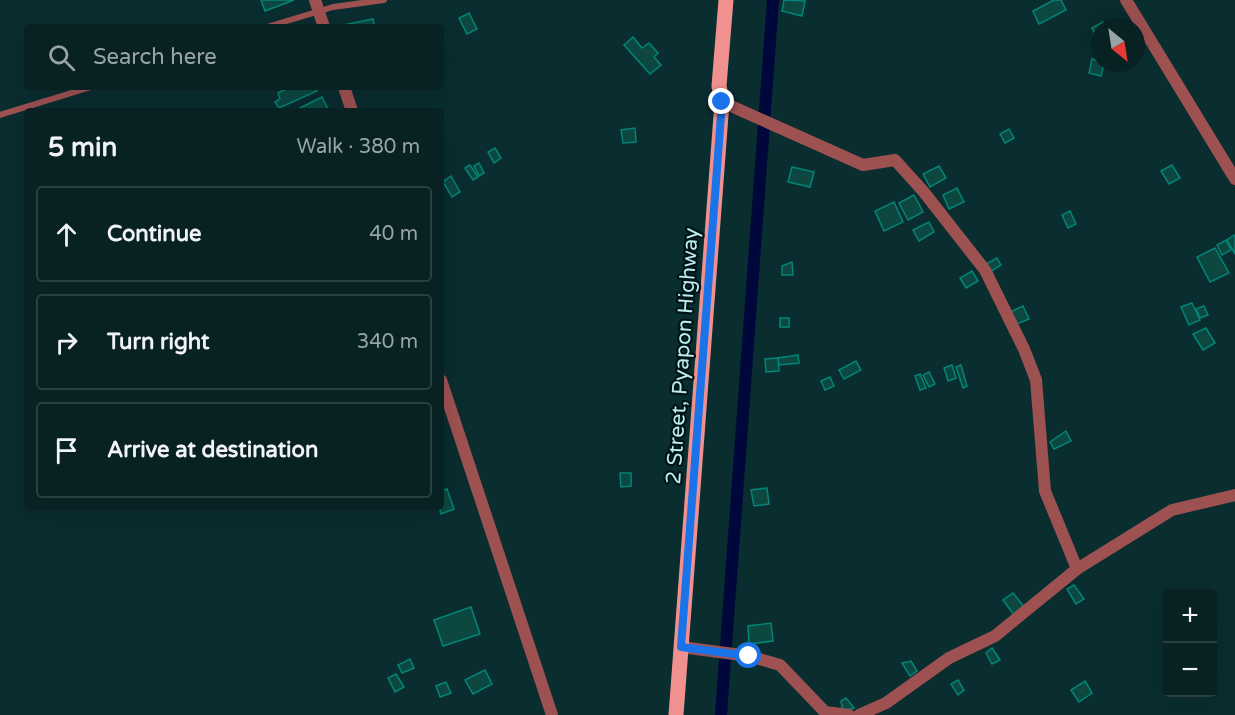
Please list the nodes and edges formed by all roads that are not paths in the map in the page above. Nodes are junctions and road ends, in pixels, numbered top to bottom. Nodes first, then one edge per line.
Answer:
1 (384, 0) edge
2 (726, 0) edge
3 (1126, 0) edge
4 (317, 5) edge
5 (274, 24) edge
6 (323, 24) edge
7 (81, 90) edge
8 (345, 90) edge
9 (722, 102) junction
10 (351, 108) edge
11 (0, 115) edge
12 (1235, 179) edge
13 (444, 389) edge
14 (1235, 495) edge
15 (1077, 569) junction
16 (681, 647) junction
17 (552, 715) edge
18 (676, 715) edge
19 (849, 715) edge
20 (859, 715) edge

1 - 4 lane
2 - 9 main road, 2 Street, Pyapon Highway
3 - 12 street
4 - 5 lane
4 - 6 street
7 - 11 lane
8 - 10 street
9 - 15 street
9 - 16 main road, 2 Street, Pyapon Highway
13 - 17 street
14 - 15 street
15 - 20 street
16 - 18 main road, 2 Street, Pyapon Highway
16 - 19 street

